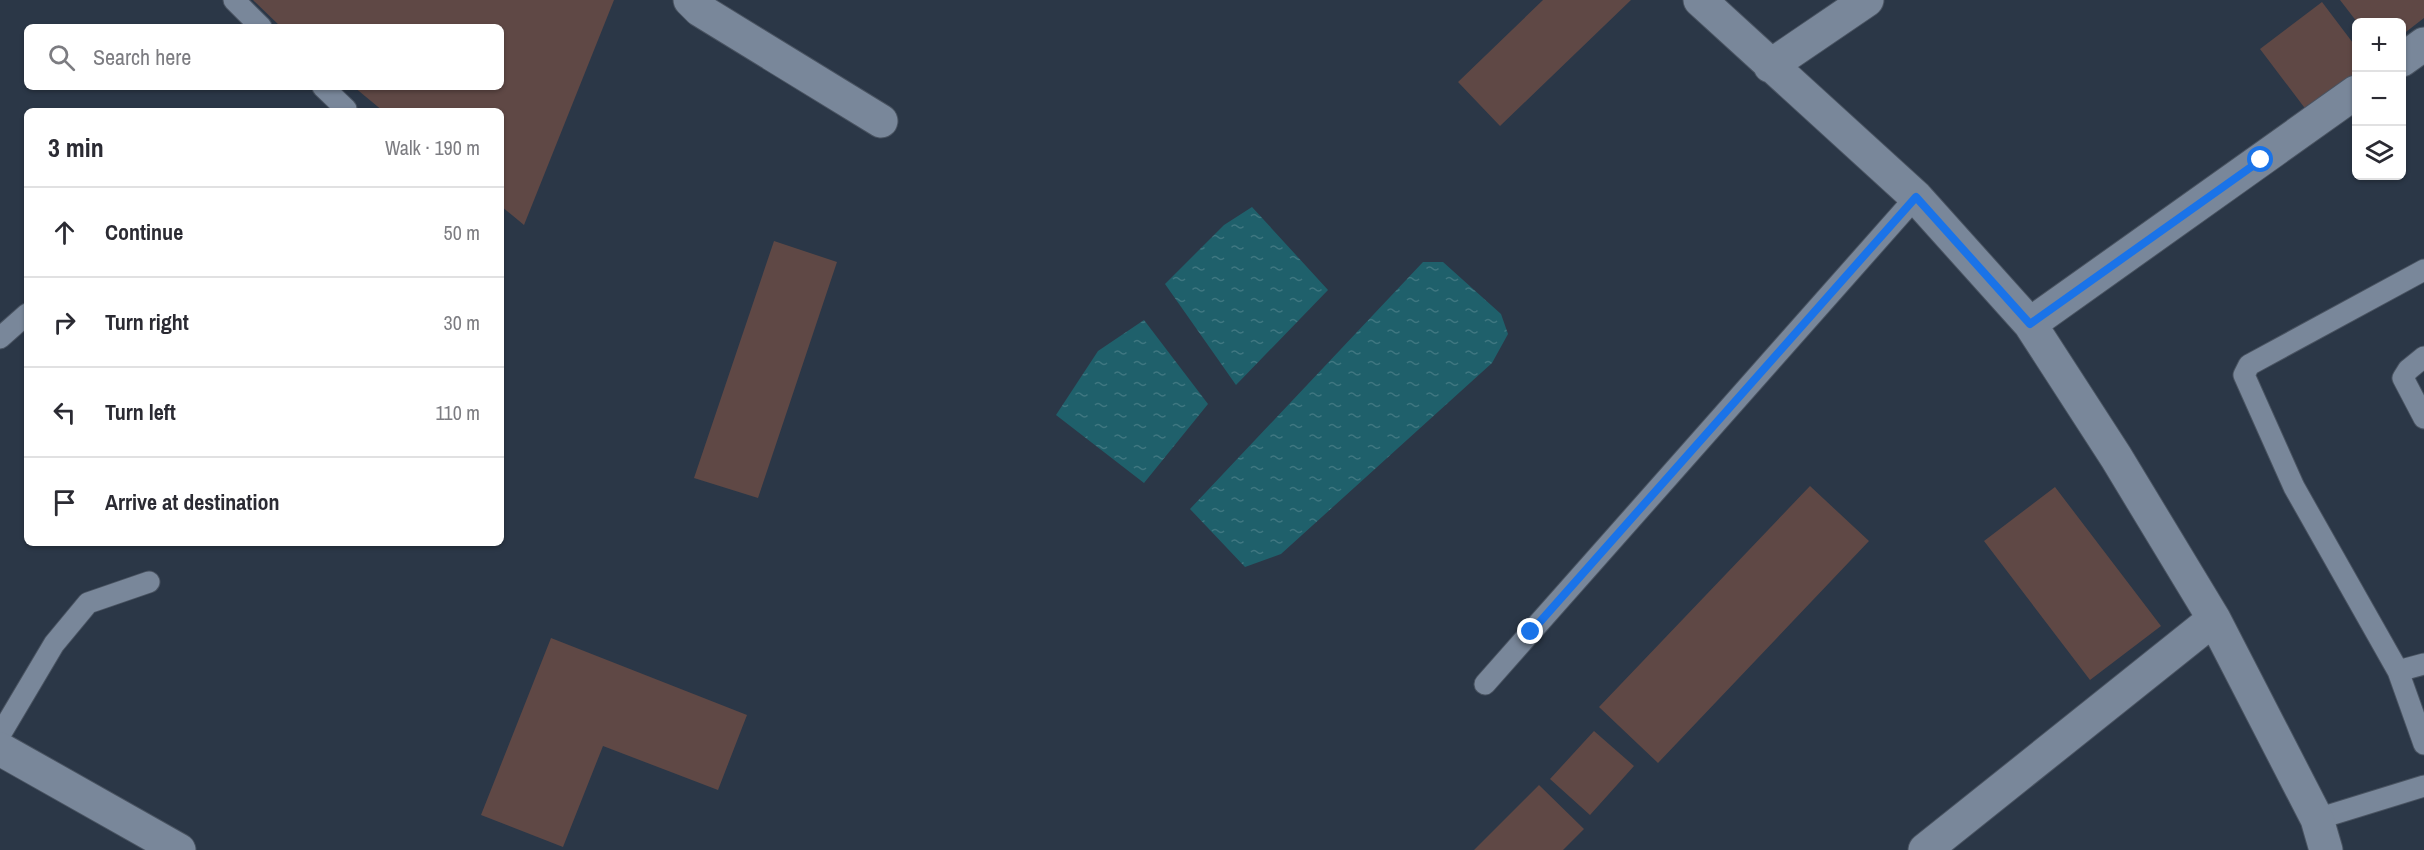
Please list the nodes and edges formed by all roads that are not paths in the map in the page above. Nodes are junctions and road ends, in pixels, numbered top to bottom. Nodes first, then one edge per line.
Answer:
1 (234, 0) edge
2 (690, 0) edge
3 (1700, 0) edge
4 (1867, 0) edge
5 (258, 24) edge
6 (2424, 44) edge
7 (2406, 57) edge
8 (1770, 66) junction
9 (326, 90) edge
10 (2352, 95) edge
11 (345, 108) edge
12 (881, 121) dead end
13 (1916, 197) junction
14 (2424, 270) edge
15 (24, 317) edge
16 (2030, 324) junction
17 (0, 338) edge
18 (2424, 357) edge
19 (2424, 418) edge
20 (149, 582) dead end
21 (2214, 619) junction
22 (2424, 664) edge
23 (2398, 671) junction
24 (1485, 684) dead end
25 (0, 735) edge
26 (2424, 744) edge
27 (0, 748) edge
28 (2424, 786) edge
29 (2321, 835) edge
30 (179, 850) edge
31 (1925, 850) edge

1 - 5 lane
2 - 12 street
3 - 8 street
4 - 8 street
6 - 7 street
8 - 13 street
9 - 11 lane
10 - 16 street
13 - 16 street
13 - 24 lane
14 - 23 lane
15 - 17 lane
16 - 21 street
18 - 19 lane
20 - 25 lane
21 - 29 street
21 - 31 street
22 - 23 lane
23 - 26 lane
27 - 30 street
28 - 29 lane

